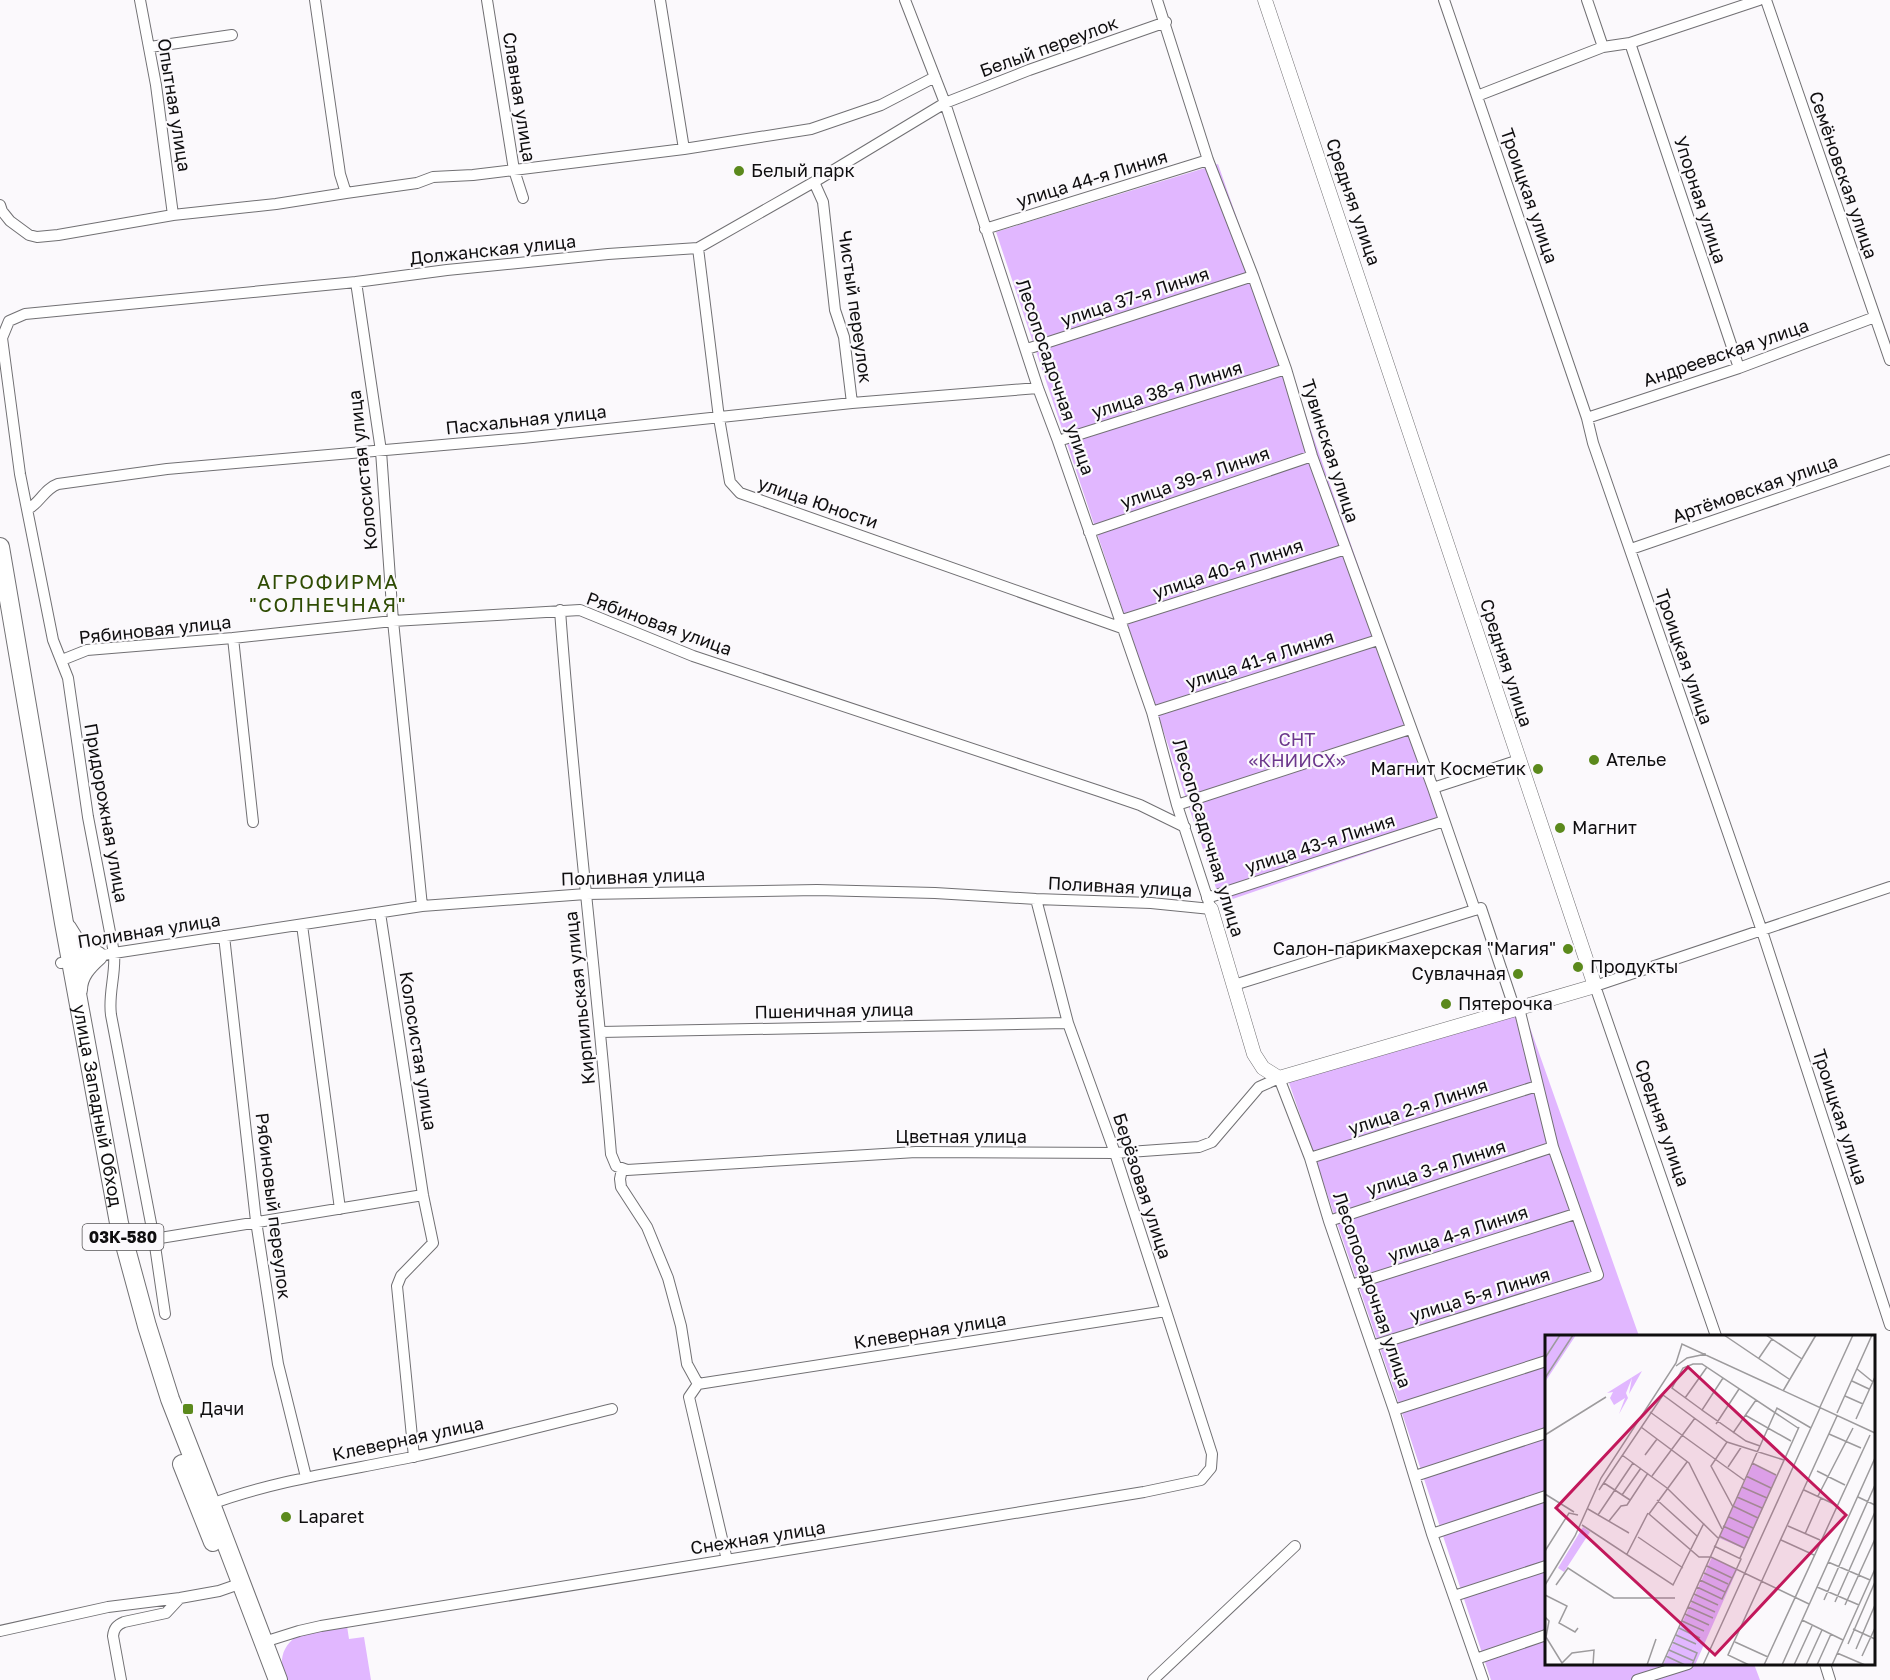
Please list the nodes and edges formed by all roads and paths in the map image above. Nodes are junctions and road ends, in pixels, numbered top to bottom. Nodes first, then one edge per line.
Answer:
1 (140, 0) edge
2 (315, 0) edge
3 (487, 0) edge
4 (660, 0) edge
5 (905, 0) edge
6 (1157, 0) edge
7 (1265, 0) edge
8 (1444, 0) edge
9 (1587, 0) edge
10 (1759, 0) edge
11 (1766, 0) edge
12 (1166, 22) junction
13 (232, 35) dead end
14 (1630, 43) junction
15 (150, 47) junction
16 (1603, 47) junction
17 (935, 77) junction
18 (1477, 96) junction
19 (945, 104) junction
20 (684, 149) junction
21 (1208, 160) junction
22 (514, 170) junction
23 (814, 182) junction
24 (346, 193) junction
25 (523, 198) dead end
26 (0, 205) edge
27 (173, 215) junction
28 (985, 230) junction
29 (698, 248) junction
30 (1252, 276) junction
31 (356, 282) junction
32 (1875, 317) junction
33 (9, 321) joint
34 (1027, 350) junction
35 (1890, 360) edge
36 (1739, 368) junction
37 (1286, 369) junction
38 (1038, 388) junction
39 (852, 403) junction
40 (719, 418) junction
41 (1587, 418) junction
42 (1058, 441) junction
43 (381, 451) junction
44 (1312, 456) junction
45 (1890, 460) edge
46 (28, 509) junction
47 (1089, 532) junction
48 (0, 547) edge
49 (1346, 549) junction
50 (1631, 549) junction
51 (0, 599) edge
52 (560, 610) junction
53 (393, 621) junction
54 (1121, 624) junction
55 (233, 638) junction
56 (1378, 640) junction
57 (62, 660) junction
58 (1152, 712) junction
59 (1410, 729) junction
60 (1519, 760) junction
61 (1433, 788) junction
62 (1178, 805) junction
63 (1444, 821) junction
64 (253, 822) dead end
65 (1185, 827) junction
66 (1890, 887) edge
67 (586, 894) junction
68 (1036, 899) junction
69 (1209, 904) junction
70 (423, 906) junction
71 (1478, 909) junction
72 (380, 913) junction
73 (64, 923) junction
74 (302, 925) junction
75 (1762, 931) junction
76 (224, 936) junction
77 (106, 954) junction
78 (66, 962) junction
79 (1234, 985) junction
80 (1595, 986) junction
81 (78, 997) junction
82 (1517, 1009) junction
83 (1068, 1023) junction
84 (601, 1032) junction
85 (1280, 1078) junction
86 (1537, 1086) junction
87 (1553, 1147) junction
88 (1115, 1153) junction
89 (1310, 1158) junction
90 (619, 1168) junction
91 (423, 1195) junction
92 (340, 1209) junction
93 (1575, 1214) junction
94 (256, 1221) junction
95 (1329, 1221) junction
96 (154, 1239) junction
97 (1598, 1275) joint
98 (1351, 1285) junction
99 (1166, 1311) junction
100 (165, 1314) dead end
101 (1890, 1325) edge
102 (1716, 1335) edge
103 (1372, 1346) junction
104 (1545, 1361) edge
105 (698, 1384) junction
106 (612, 1409) dead end
107 (1394, 1410) junction
108 (1545, 1433) edge
109 (414, 1456) junction
110 (1415, 1476) junction
111 (306, 1478) junction
112 (1201, 1480) joint
113 (1545, 1496) edge
114 (212, 1503) junction
115 (1432, 1534) junction
116 (1295, 1546) dead end
117 (727, 1560) junction
118 (1545, 1566) edge
119 (236, 1585) junction
120 (1454, 1596) junction
121 (180, 1598) junction
122 (0, 1631) edge
123 (1545, 1635) edge
124 (264, 1642) junction
125 (1476, 1659) junction
126 (1685, 1665) edge
127 (1825, 1665) edge
128 (121, 1680) edge
129 (267, 1680) edge
130 (278, 1680) edge
131 (1152, 1680) edge
132 (1483, 1680) edge
133 (1637, 1680) edge
134 (1830, 1680) edge

1 - 15 street, Опытная улица
2 - 24 street
3 - 22 street, Славная улица
4 - 20 street
5 - 17 street, Лесопосадочная улица
6 - 12 street, Тувинская улица
7 - 60 street, Средняя улица
8 - 18 street, Троицкая улица
9 - 16 street
10 - 14 street
11 - 32 street, Семёновская улица
12 - 19 street, Белый переулок
12 - 21 street, Тувинская улица
13 - 15 street
14 - 16 street
14 - 36 street, Упорная улица
15 - 27 street, Опытная улица
16 - 18 street
17 - 19 street, Лесопосадочная улица
17 - 20 street
18 - 41 street, Троицкая улица
19 - 23 street, Должанская улица
19 - 28 street, Лесопосадочная улица
20 - 22 street
21 - 28 street, улица 44-я Линия
21 - 30 street, Тувинская улица
22 - 24 street
22 - 25 street, Славная улица
23 - 29 street, Должанская улица
23 - 39 street, Чистый переулок
24 - 27 street
26 - 27 street
28 - 34 street, Лесопосадочная улица
29 - 31 street, Должанская улица
29 - 40 street, улица Юности
30 - 34 street, улица 37-я Линия
30 - 37 street, Тувинская улица
31 - 33 street, Должанская улица
31 - 43 street, Колосистая улица
32 - 35 street, Семёновская улица
32 - 36 street, Андреевская улица
33 - 46 street, Придорожная улица
34 - 38 street, Лесопосадочная улица
36 - 41 street, Андреевская улица
37 - 42 street, улица 38-я Линия
37 - 44 street, Тувинская улица
38 - 39 street, Пасхальная улица
38 - 42 street, Лесопосадочная улица
39 - 40 street, Пасхальная улица
40 - 43 street, Пасхальная улица
40 - 54 street, улица Юности
41 - 50 street, Троицкая улица
42 - 47 street, Лесопосадочная улица
43 - 46 street, Пасхальная улица
43 - 53 street, Колосистая улица
44 - 47 street, улица 39-я Линия
44 - 49 street, Тувинская улица
45 - 50 street, Артёмовская улица
46 - 57 street, Придорожная улица
47 - 54 street, Лесопосадочная улица
48 - 73 highway, улица Западный Обход / 03К-580
49 - 54 street, улица 40-я Линия
49 - 56 street, Тувинская улица
50 - 75 street, Троицкая улица
51 - 78 highway, улица Западный Обход / 03К-580
52 - 53 street, Рябиновая улица
52 - 65 street, Рябиновая улица
52 - 67 street, Кирпильская улица
53 - 55 street, Рябиновая улица
53 - 70 street, Колосистая улица
54 - 58 street, Лесопосадочная улица
55 - 57 street, Рябиновая улица
55 - 64 street
56 - 58 street, улица 41-я Линия
56 - 59 street, Тувинская улица
57 - 77 street, Придорожная улица
58 - 62 street, Лесопосадочная улица
59 - 61 street, Тувинская улица
59 - 62 street
60 - 61 street
60 - 80 street, Средняя улица
61 - 63 street, Тувинская улица
62 - 65 street, Лесопосадочная улица
63 - 69 street, улица 43-я Линия
63 - 71 street, Тувинская улица
65 - 69 street, Лесопосадочная улица
66 - 75 street
67 - 68 street, Поливная улица
67 - 70 street, Поливная улица
67 - 84 street, Кирпильская улица
68 - 69 street, Поливная улица
68 - 83 street, Берёзовая улица
69 - 79 street, Лесопосадочная улица
70 - 72 street, Поливная улица
71 - 79 street
71 - 82 street, Тувинская улица
72 - 74 street, Поливная улица
72 - 91 street, Колосистая улица
73 - 77 highway
73 - 78 highway, улица Западный Обход / 03К-580
74 - 76 street, Поливная улица
74 - 92 street
75 - 80 street
75 - 101 street, Троицкая улица
76 - 77 street, Поливная улица
76 - 94 street, Рябиновый переулок
77 - 78 street, Поливная улица
77 - 81 highway
77 - 96 street, Придорожная улица
78 - 81 highway, улица Западный Обход / 03К-580
78 - 119 highway, улица Западный Обход / 03К-580
79 - 85 street, Лесопосадочная улица
80 - 82 street
80 - 102 street, Средняя улица
81 - 114 highway, улица Западный Обход / 03К-580
82 - 85 street
82 - 86 street, Тувинская улица
83 - 84 street, Пшеничная улица
83 - 88 street, Берёзовая улица
84 - 90 street, Кирпильская улица
85 - 88 street, Цветная улица
85 - 89 street, Лесопосадочная улица
86 - 87 street, Тувинская улица
86 - 89 street, улица 2-я Линия
87 - 93 street, Тувинская улица
87 - 95 street, улица 3-я Линия
88 - 90 street, Цветная улица
88 - 99 street, Берёзовая улица
89 - 95 street, Лесопосадочная улица
90 - 105 street, Кирпильская улица
91 - 92 street
91 - 109 street, Колосистая улица
92 - 94 street
93 - 97 street, Тувинская улица
93 - 98 street, улица 4-я Линия
94 - 96 street
94 - 111 street, Рябиновый переулок
95 - 98 street, Лесопосадочная улица
96 - 100 street, Придорожная улица
97 - 103 street, улица 5-я Линия
98 - 103 street, Лесопосадочная улица
99 - 105 street, Клеверная улица
99 - 112 street, Берёзовая улица
103 - 107 street, Лесопосадочная улица
104 - 107 street
105 - 117 street
106 - 109 street, Клеверная улица
107 - 110 street, Лесопосадочная улица
108 - 110 street
109 - 111 street, Клеверная улица
110 - 115 street, Лесопосадочная улица
111 - 114 street, Клеверная улица
112 - 117 street, Снежная улица
113 - 115 street
114 - 119 highway, улица Западный Обход / 03К-580
115 - 120 street, Лесопосадочная улица
116 - 131 street
117 - 124 street, Снежная улица
118 - 120 street
119 - 121 street
119 - 124 highway, улица Западный Обход / 03К-580
119 - 129 highway, улица Западный Обход / 03К-580
120 - 125 street, Лесопосадочная улица
121 - 122 street
121 - 128 street
123 - 125 street
124 - 130 highway, улица Западный Обход / 03К-580
125 - 132 street, Лесопосадочная улица
126 - 133 street
127 - 134 street

